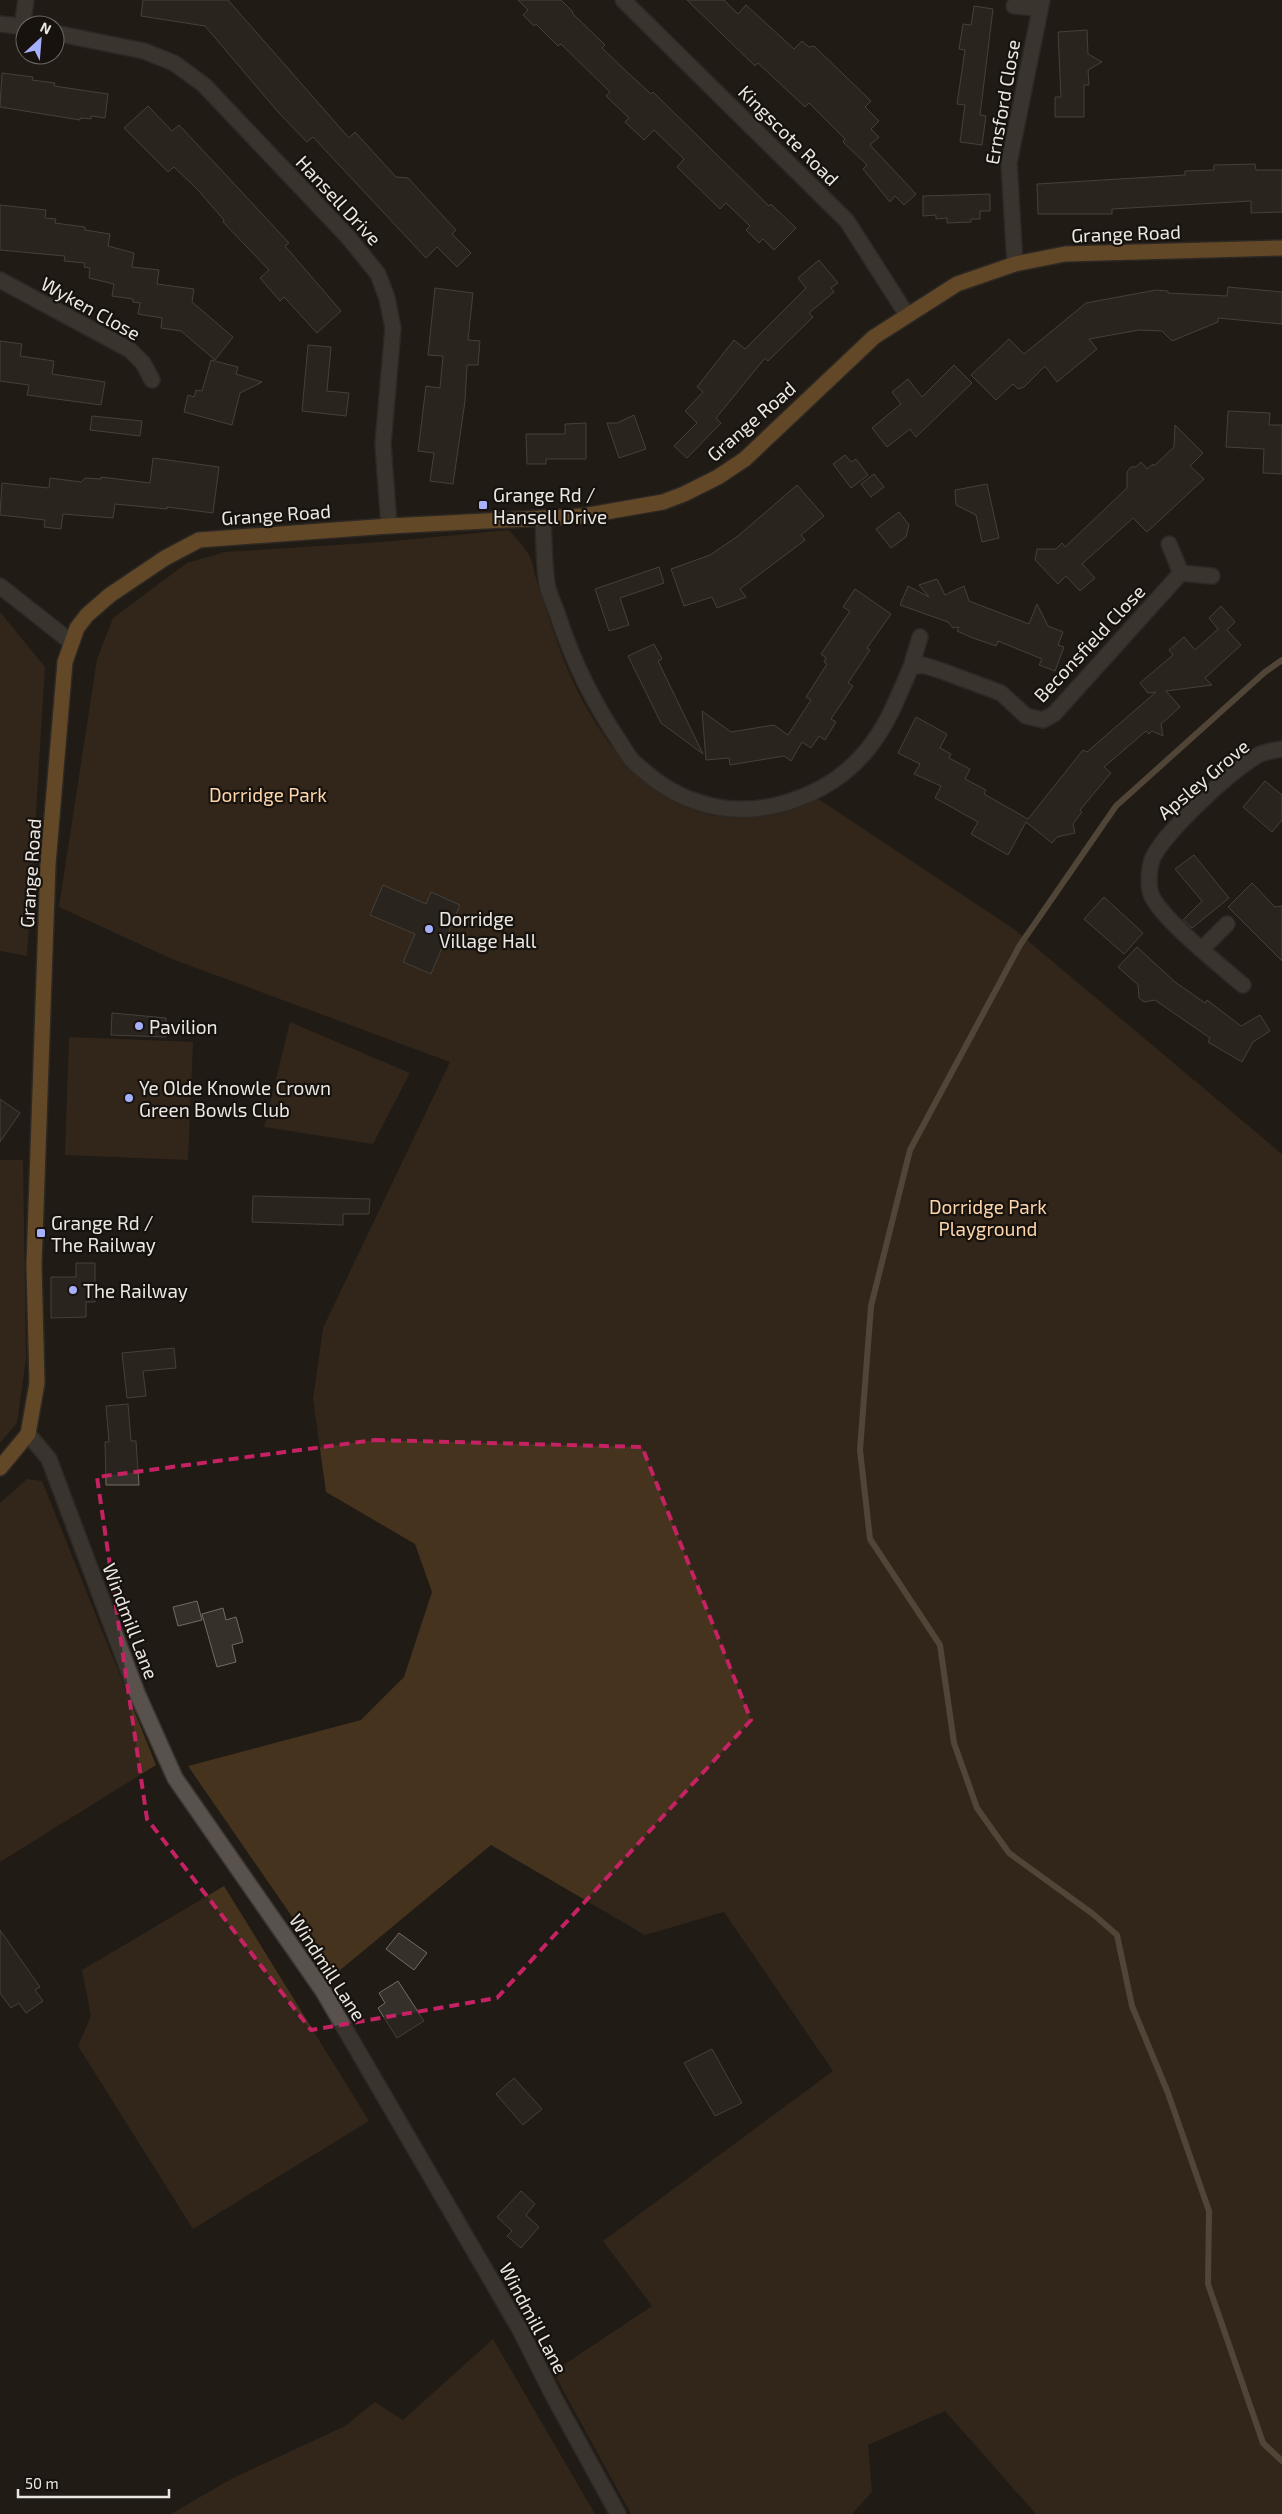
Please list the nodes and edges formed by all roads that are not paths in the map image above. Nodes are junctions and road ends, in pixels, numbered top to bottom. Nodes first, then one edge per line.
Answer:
1 (26, 0) edge
2 (623, 0) edge
3 (1040, 4) edge
4 (1014, 6) dead end
5 (25, 15) edge
6 (0, 24) edge
7 (15, 26) edge
8 (65, 35) edge
9 (1282, 248) edge
10 (1015, 264) junction
11 (0, 280) edge
12 (907, 315) junction
13 (152, 380) dead end
14 (543, 520) junction
15 (389, 526) junction
16 (1169, 544) dead end
17 (1181, 573) junction
18 (1212, 576) dead end
19 (0, 586) edge
20 (920, 637) dead end
21 (71, 642) junction
22 (911, 667) junction
23 (1282, 749) edge
24 (1227, 924) dead end
25 (1202, 949) junction
26 (1243, 985) dead end
27 (28, 1434) junction
28 (0, 1468) edge
29 (618, 2514) edge

1 - 5 street
2 - 12 street, Kingscote Road
3 - 4 street, Ernsford Close
3 - 10 street, Ernsford Close
6 - 7 street
8 - 15 street, Hansell Drive
9 - 10 main road, Grange Road
10 - 12 main road, Grange Road
11 - 13 street, Wyken Close
12 - 14 main road, Grange Road
14 - 15 main road, Grange Road
14 - 22 street
15 - 21 main road, Grange Road
16 - 17 street
17 - 18 street
17 - 22 street, Beconsfield Close
19 - 21 street
20 - 22 street
21 - 27 main road, Grange Road
23 - 25 street, Apsley Grove
24 - 25 street
25 - 26 street, Apsley Grove
27 - 28 main road, Grange Road
27 - 29 street, Windmill Lane

